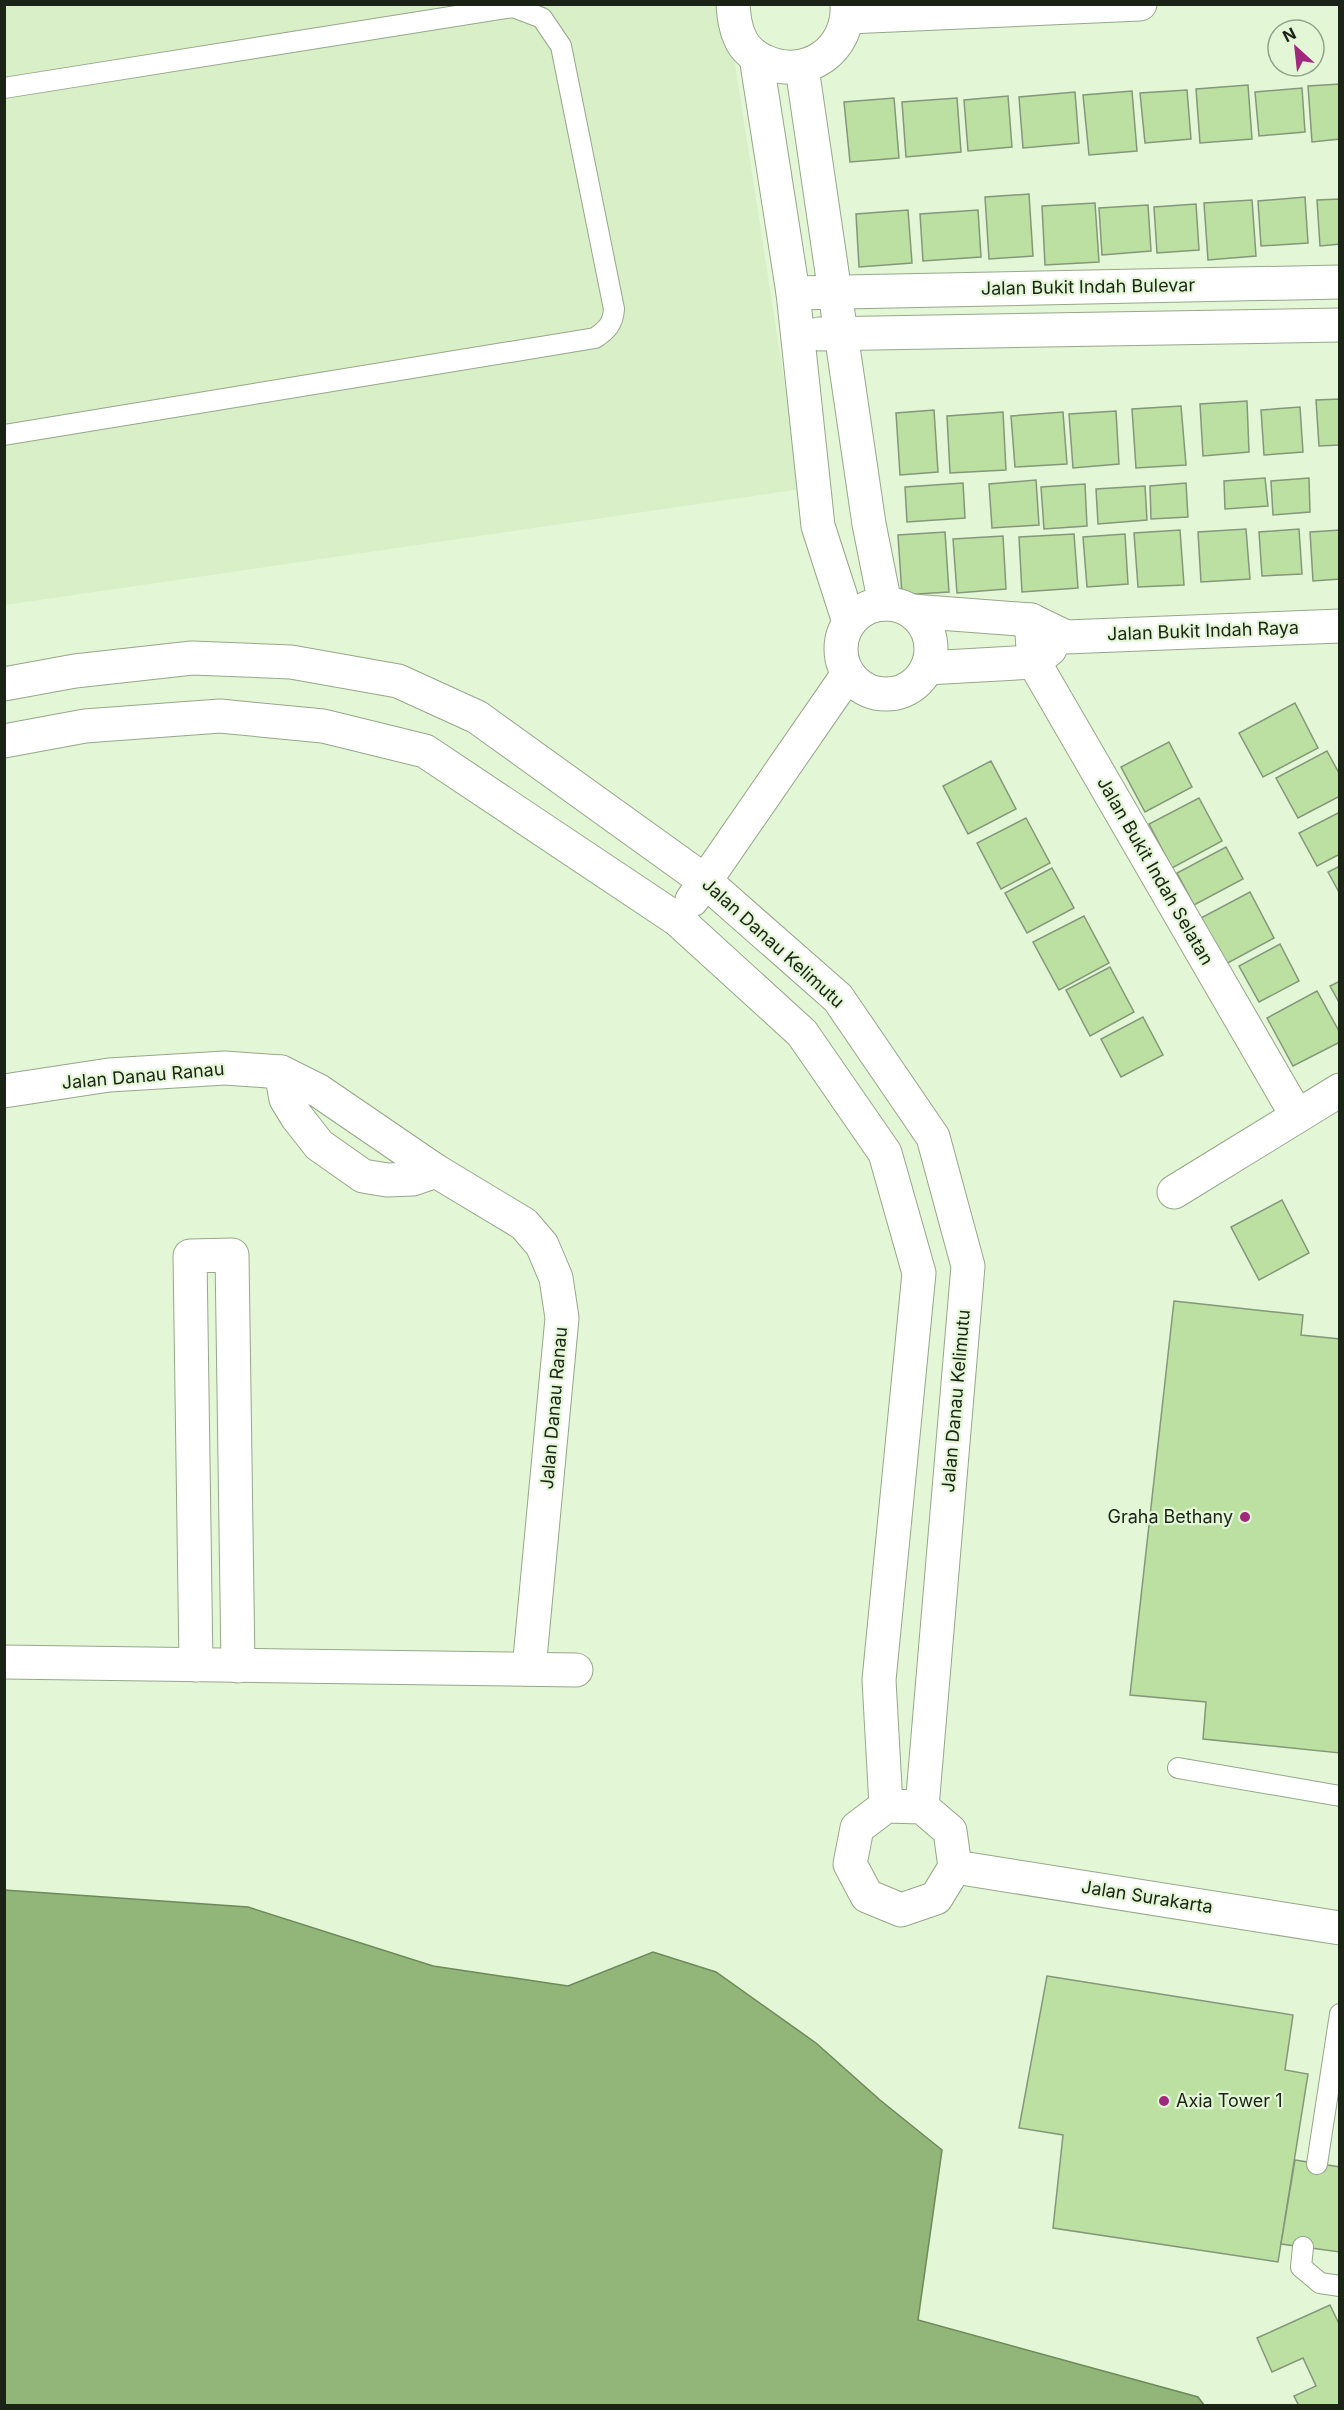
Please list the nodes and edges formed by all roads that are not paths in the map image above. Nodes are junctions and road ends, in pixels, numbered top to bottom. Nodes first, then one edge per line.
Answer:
1 (733, 4) edge
2 (1140, 4) edge
3 (513, 6) edge
4 (847, 11) edge
5 (756, 57) junction
6 (802, 68) junction
7 (4, 88) edge
8 (1340, 282) edge
9 (836, 292) junction
10 (793, 294) junction
11 (1340, 325) edge
12 (841, 334) junction
13 (798, 335) junction
14 (4, 435) edge
15 (898, 608) junction
16 (1031, 620) junction
17 (849, 622) junction
18 (1340, 626) edge
19 (1066, 637) junction
20 (1034, 662) junction
21 (927, 668) junction
22 (848, 674) junction
23 (4, 684) edge
24 (4, 741) edge
25 (705, 881) junction
26 (678, 920) junction
27 (281, 1072) junction
28 (1340, 1090) edge
29 (4, 1091) edge
30 (1297, 1116) junction
31 (436, 1171) junction
32 (1174, 1192) dead end
33 (4, 1662) edge
34 (195, 1665) junction
35 (237, 1666) junction
36 (529, 1669) junction
37 (576, 1670) dead end
38 (1178, 1768) dead end
39 (1340, 1796) edge
40 (886, 1806) junction
41 (922, 1807) junction
42 (955, 1867) junction
43 (1340, 1928) edge
44 (1340, 2014) edge
45 (1317, 2164) dead end
46 (1303, 2247) dead end
47 (1340, 2286) edge

1 - 5 street
2 - 4 street
3 - 7 lane
3 - 14 lane
4 - 6 street
5 - 6 street
5 - 10 street
6 - 9 street
8 - 9 street, Jalan Bukit Indah Bulevar
9 - 10 street, Jalan Bukit Indah Bulevar
9 - 12 street
10 - 13 street
11 - 12 street
12 - 13 street
12 - 15 street
13 - 17 street
15 - 16 street, Jalan Bukit Indah Raya
15 - 17 street
15 - 21 street
16 - 19 street, Jalan Bukit Indah Raya
16 - 20 street, Jalan Bukit Indah Selatan
17 - 22 street
18 - 19 street, Jalan Bukit Indah Raya
19 - 20 street
20 - 21 street
20 - 30 street, Jalan Bukit Indah Selatan
21 - 22 street
22 - 25 street
23 - 25 street, Jalan Danau Kelimutu
24 - 26 street
25 - 26 street
25 - 41 street, Jalan Danau Kelimutu
26 - 40 street
27 - 29 street, Jalan Danau Ranau
27 - 31 street, Jalan Danau Ranau
27 - 31 street
28 - 30 street
30 - 32 street
31 - 36 street, Jalan Danau Ranau
33 - 34 street
34 - 35 street
34 - 35 street
35 - 36 street
36 - 37 street
38 - 39 lane
40 - 41 street
40 - 42 street
41 - 42 street
42 - 43 street, Jalan Surakarta
44 - 45 lane
46 - 47 lane

